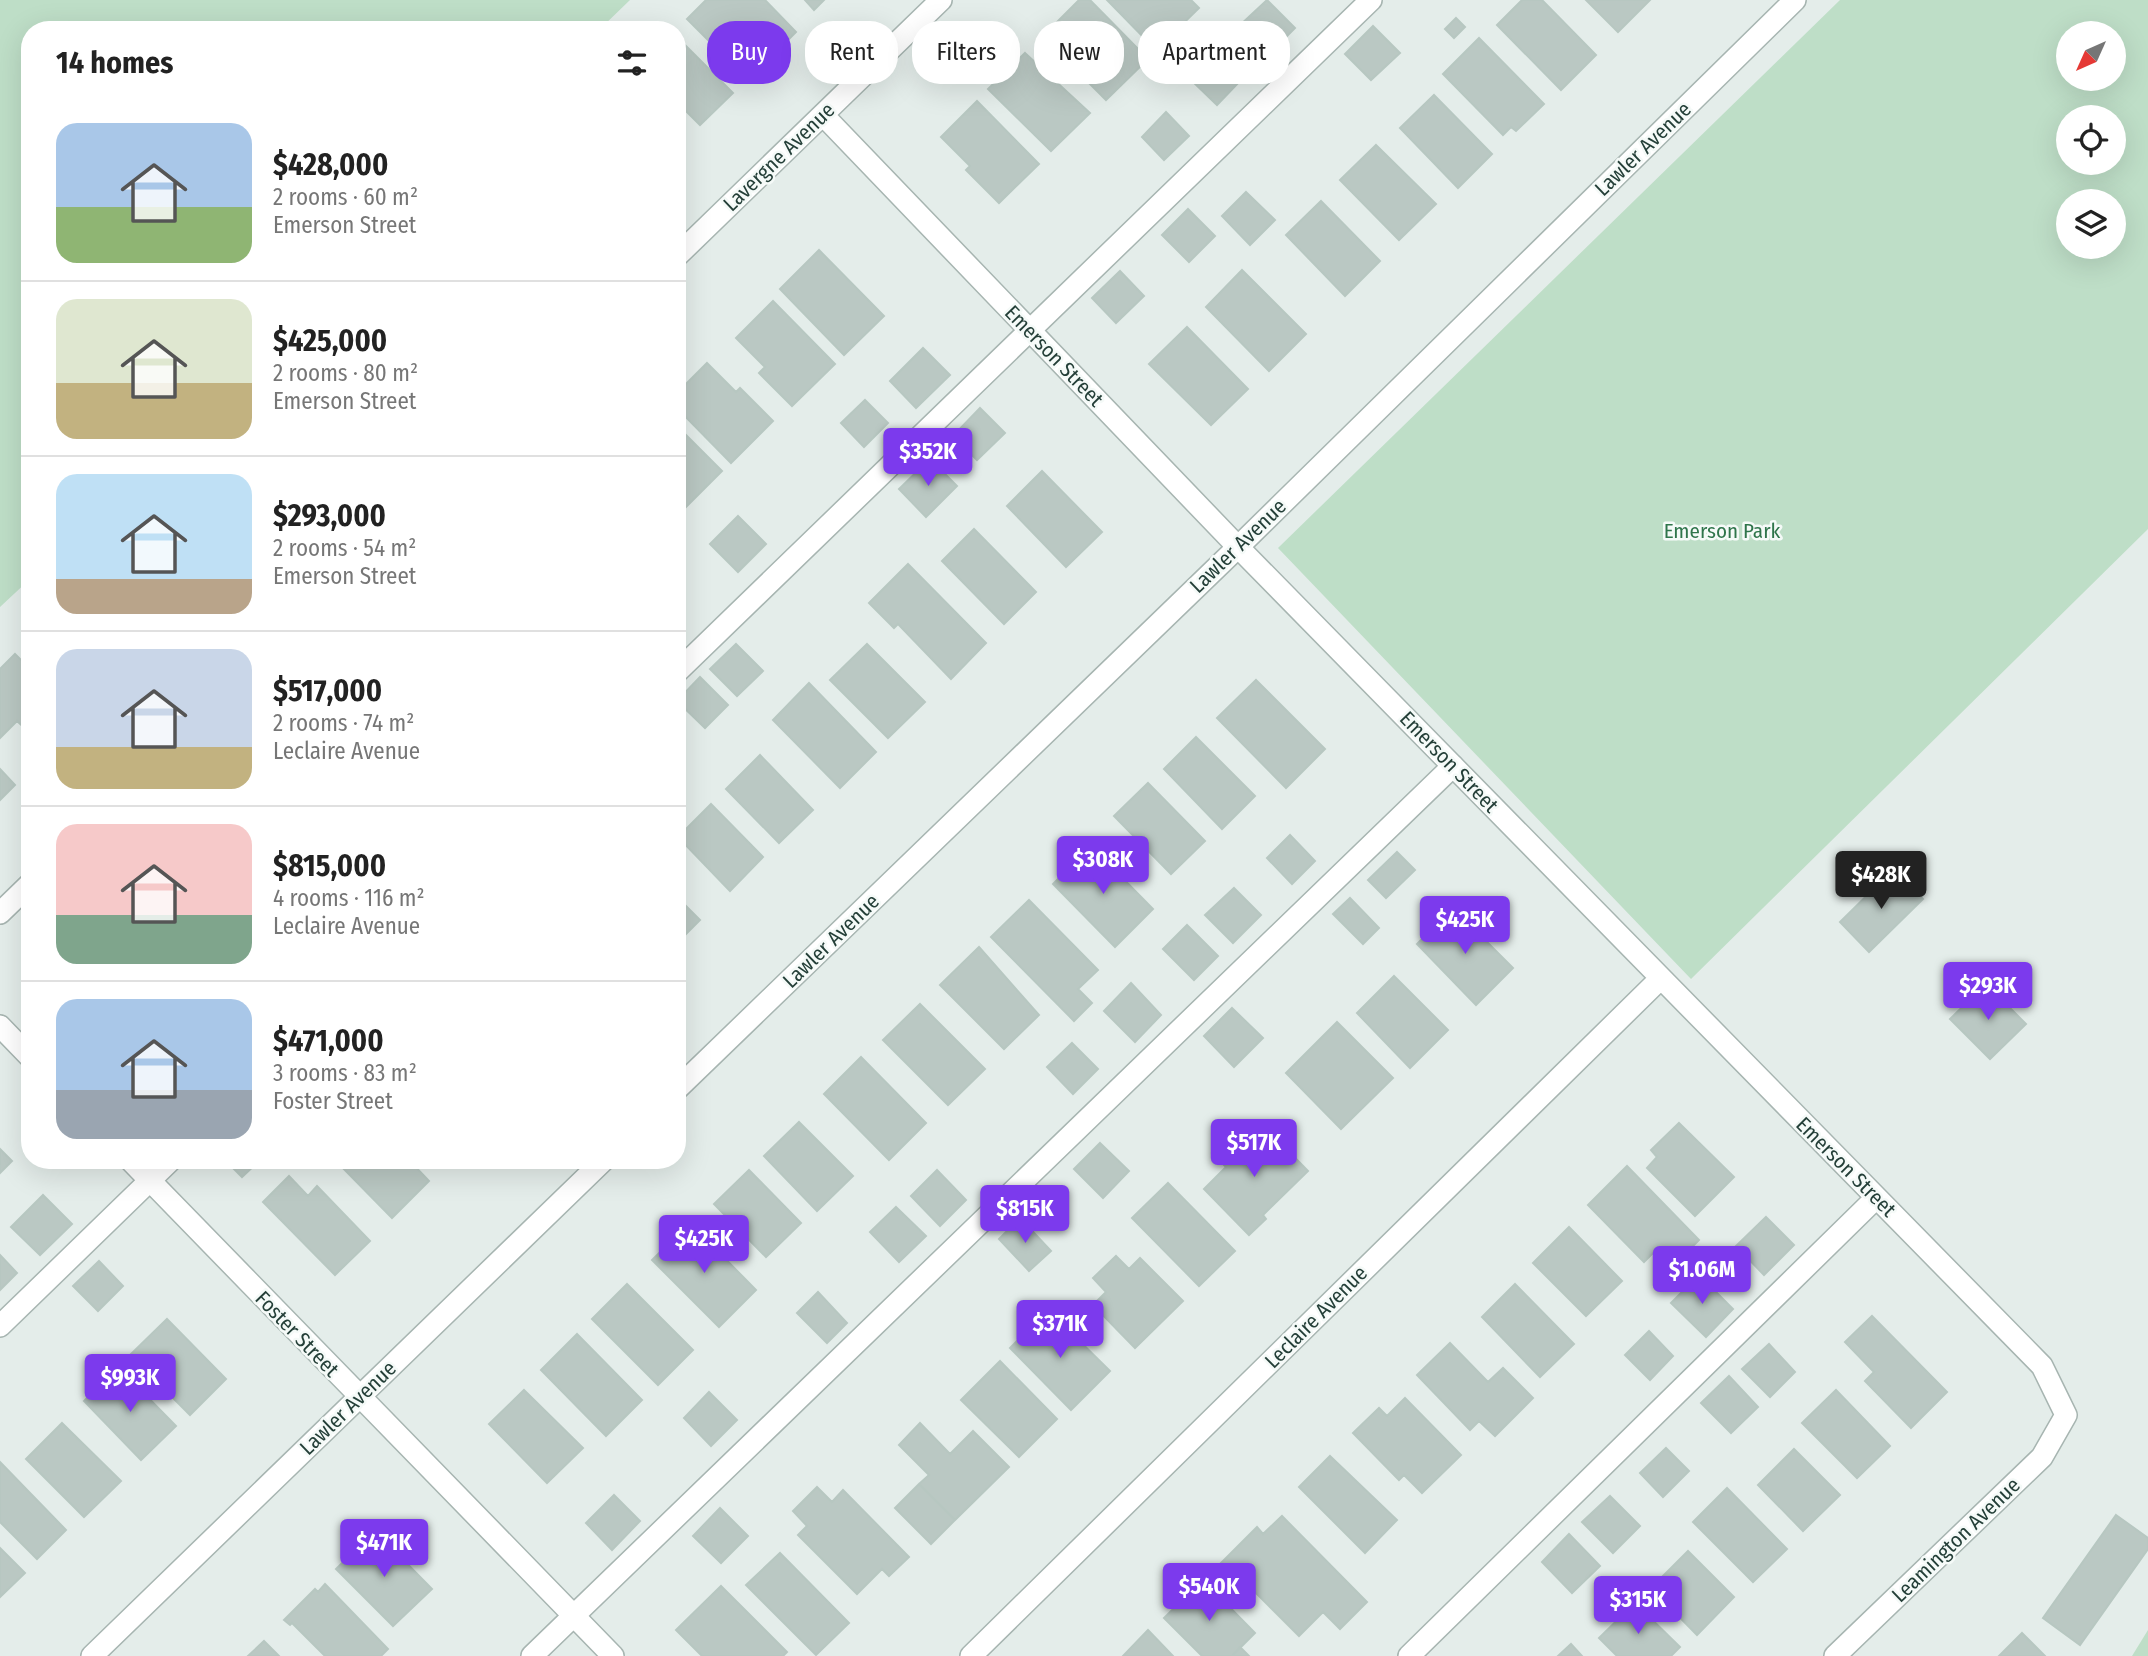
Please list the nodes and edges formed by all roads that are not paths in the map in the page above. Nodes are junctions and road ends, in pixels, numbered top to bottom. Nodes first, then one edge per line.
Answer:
1 (942, 0) edge
2 (1371, 0) edge
3 (1795, 0) edge
4 (822, 115) junction
5 (686, 247) edge
6 (1030, 331) junction
7 (1238, 547) junction
8 (686, 663) edge
9 (1453, 766) junction
10 (21, 893) edge
11 (0, 913) edge
12 (1661, 978) junction
13 (0, 1026) edge
14 (21, 1048) edge
15 (686, 1081) edge
16 (139, 1169) edge
17 (163, 1169) edge
18 (595, 1169) edge
19 (150, 1181) junction
20 (1876, 1198) junction
21 (0, 1326) edge
22 (359, 1398) junction
23 (2066, 1415) joint
24 (573, 1615) junction
25 (92, 1656) edge
26 (532, 1656) edge
27 (613, 1656) edge
28 (971, 1656) edge
29 (1409, 1656) edge
30 (1835, 1656) edge

1 - 4 street, Lavergne Avenue
2 - 6 street
3 - 7 street, Lawler Avenue
4 - 5 street, Lavergne Avenue
4 - 6 street, Emerson Street
6 - 7 street, Emerson Street
6 - 8 street
7 - 9 street, Emerson Street
7 - 15 street, Lawler Avenue
9 - 12 street, Emerson Street
9 - 24 street
10 - 11 street
12 - 20 street, Emerson Street
12 - 28 street, Leclaire Avenue
13 - 14 street
16 - 19 street, Foster Street
17 - 19 street
18 - 22 street, Lawler Avenue
19 - 21 street
19 - 22 street, Foster Street
20 - 23 street, Emerson Street
20 - 29 street
22 - 24 street, Foster Street
22 - 25 street, Lawler Avenue
23 - 30 street, Leamington Avenue
24 - 26 street
24 - 27 street, Foster Street

